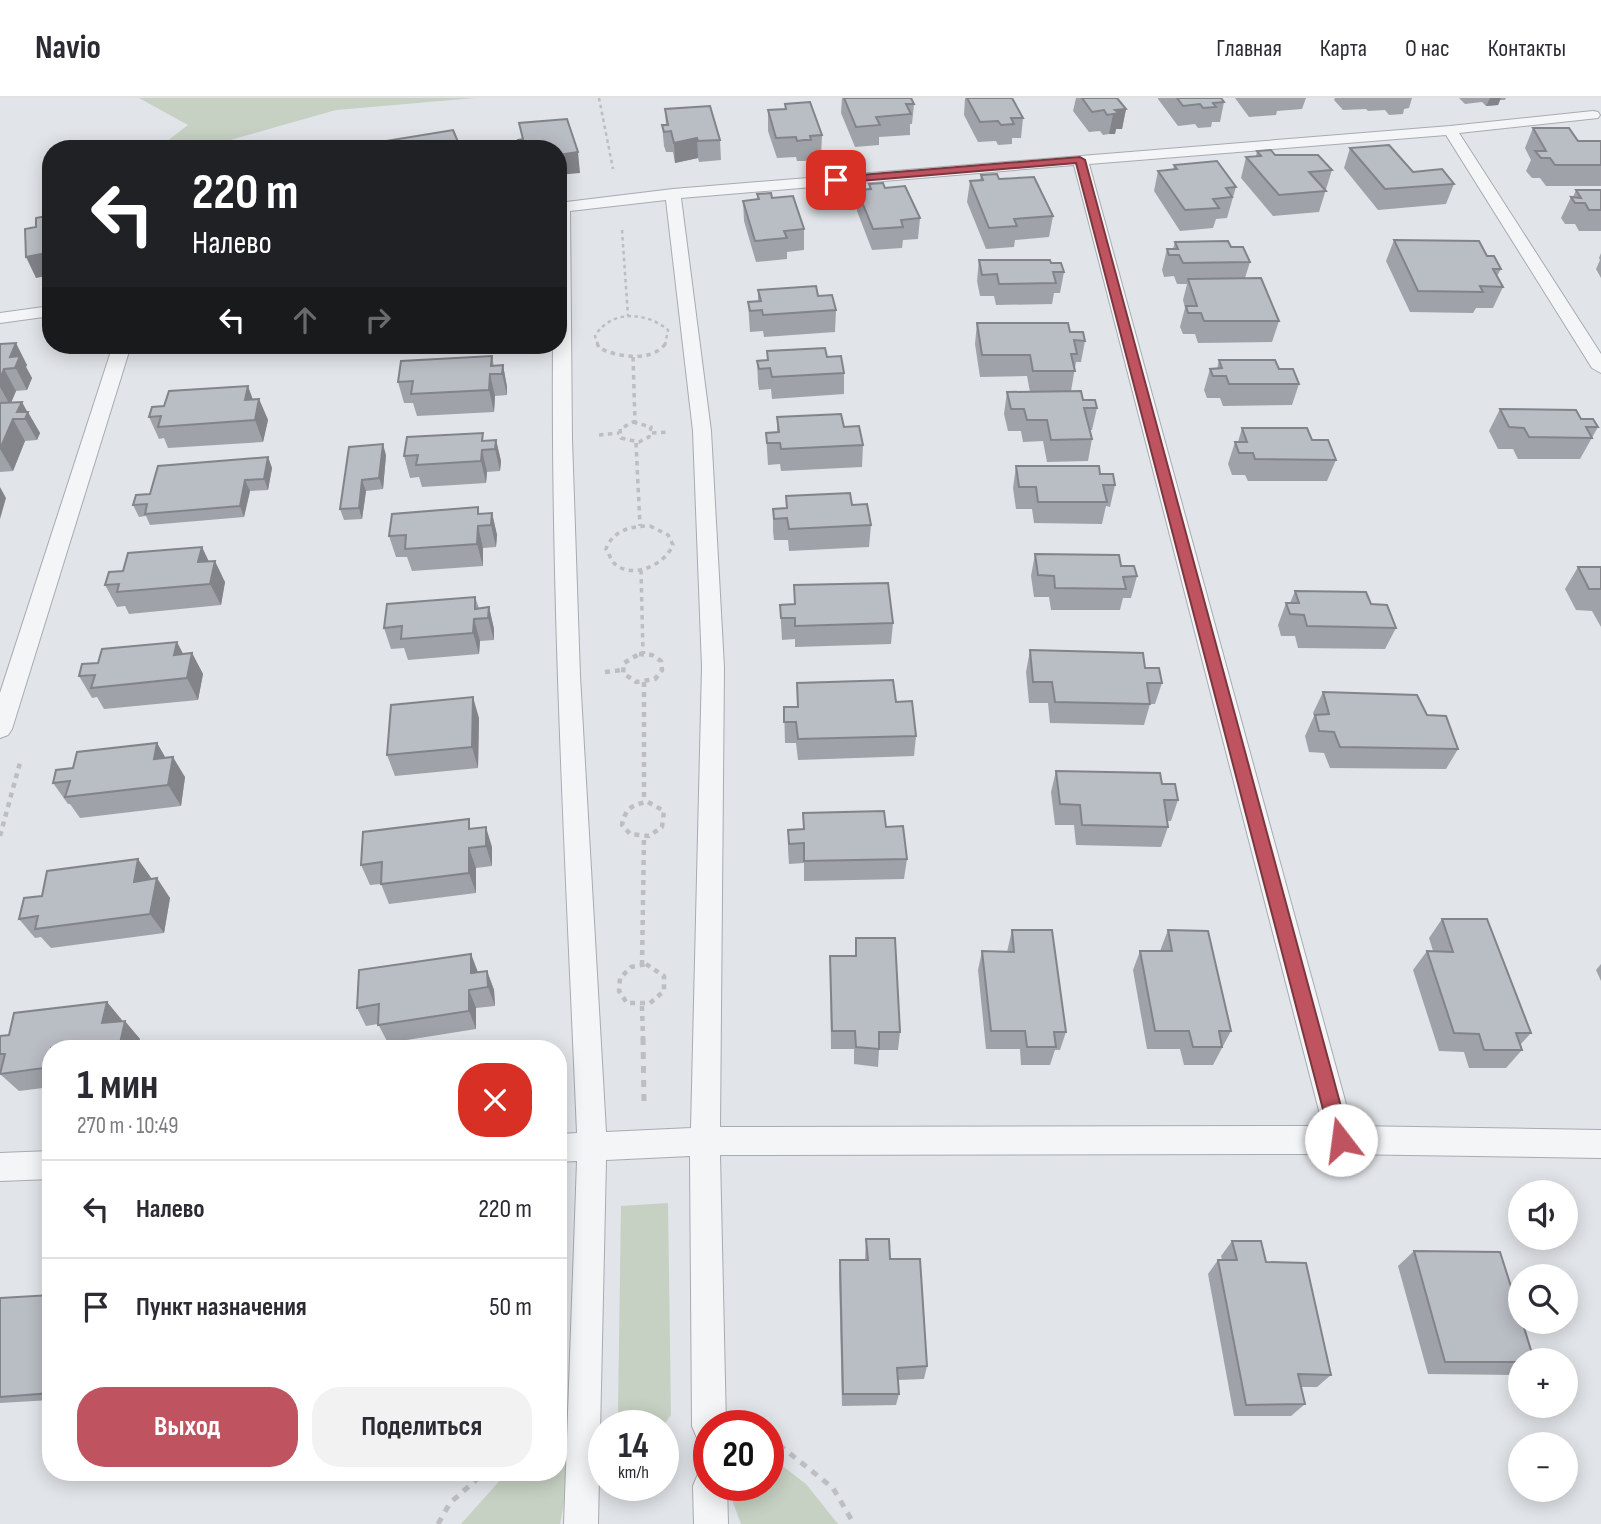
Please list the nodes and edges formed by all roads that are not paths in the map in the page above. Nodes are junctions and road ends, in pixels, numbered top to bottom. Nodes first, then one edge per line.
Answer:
1 (1593, 115) dead end
2 (1450, 130) junction
3 (1080, 160) junction
4 (673, 194) junction
5 (567, 207) edge
6 (42, 312) edge
7 (0, 318) edge
8 (118, 354) edge
9 (561, 354) edge
10 (1601, 368) edge
11 (0, 729) edge
12 (1341, 1140) junction
13 (705, 1141) junction
14 (1601, 1144) edge
15 (592, 1147) junction
16 (567, 1148) edge
17 (42, 1165) edge
18 (0, 1167) edge
19 (709, 1410) edge
20 (710, 1501) edge
21 (580, 1524) edge
22 (711, 1524) edge

1 - 2 lane
2 - 3 lane
2 - 10 lane
3 - 4 lane
3 - 12 lane
4 - 5 lane
4 - 13 lane
6 - 7 lane
8 - 11 lane
9 - 15 lane
12 - 13 lane
12 - 14 lane
13 - 15 lane
13 - 19 lane
15 - 16 lane
15 - 21 lane
17 - 18 lane
20 - 22 lane

